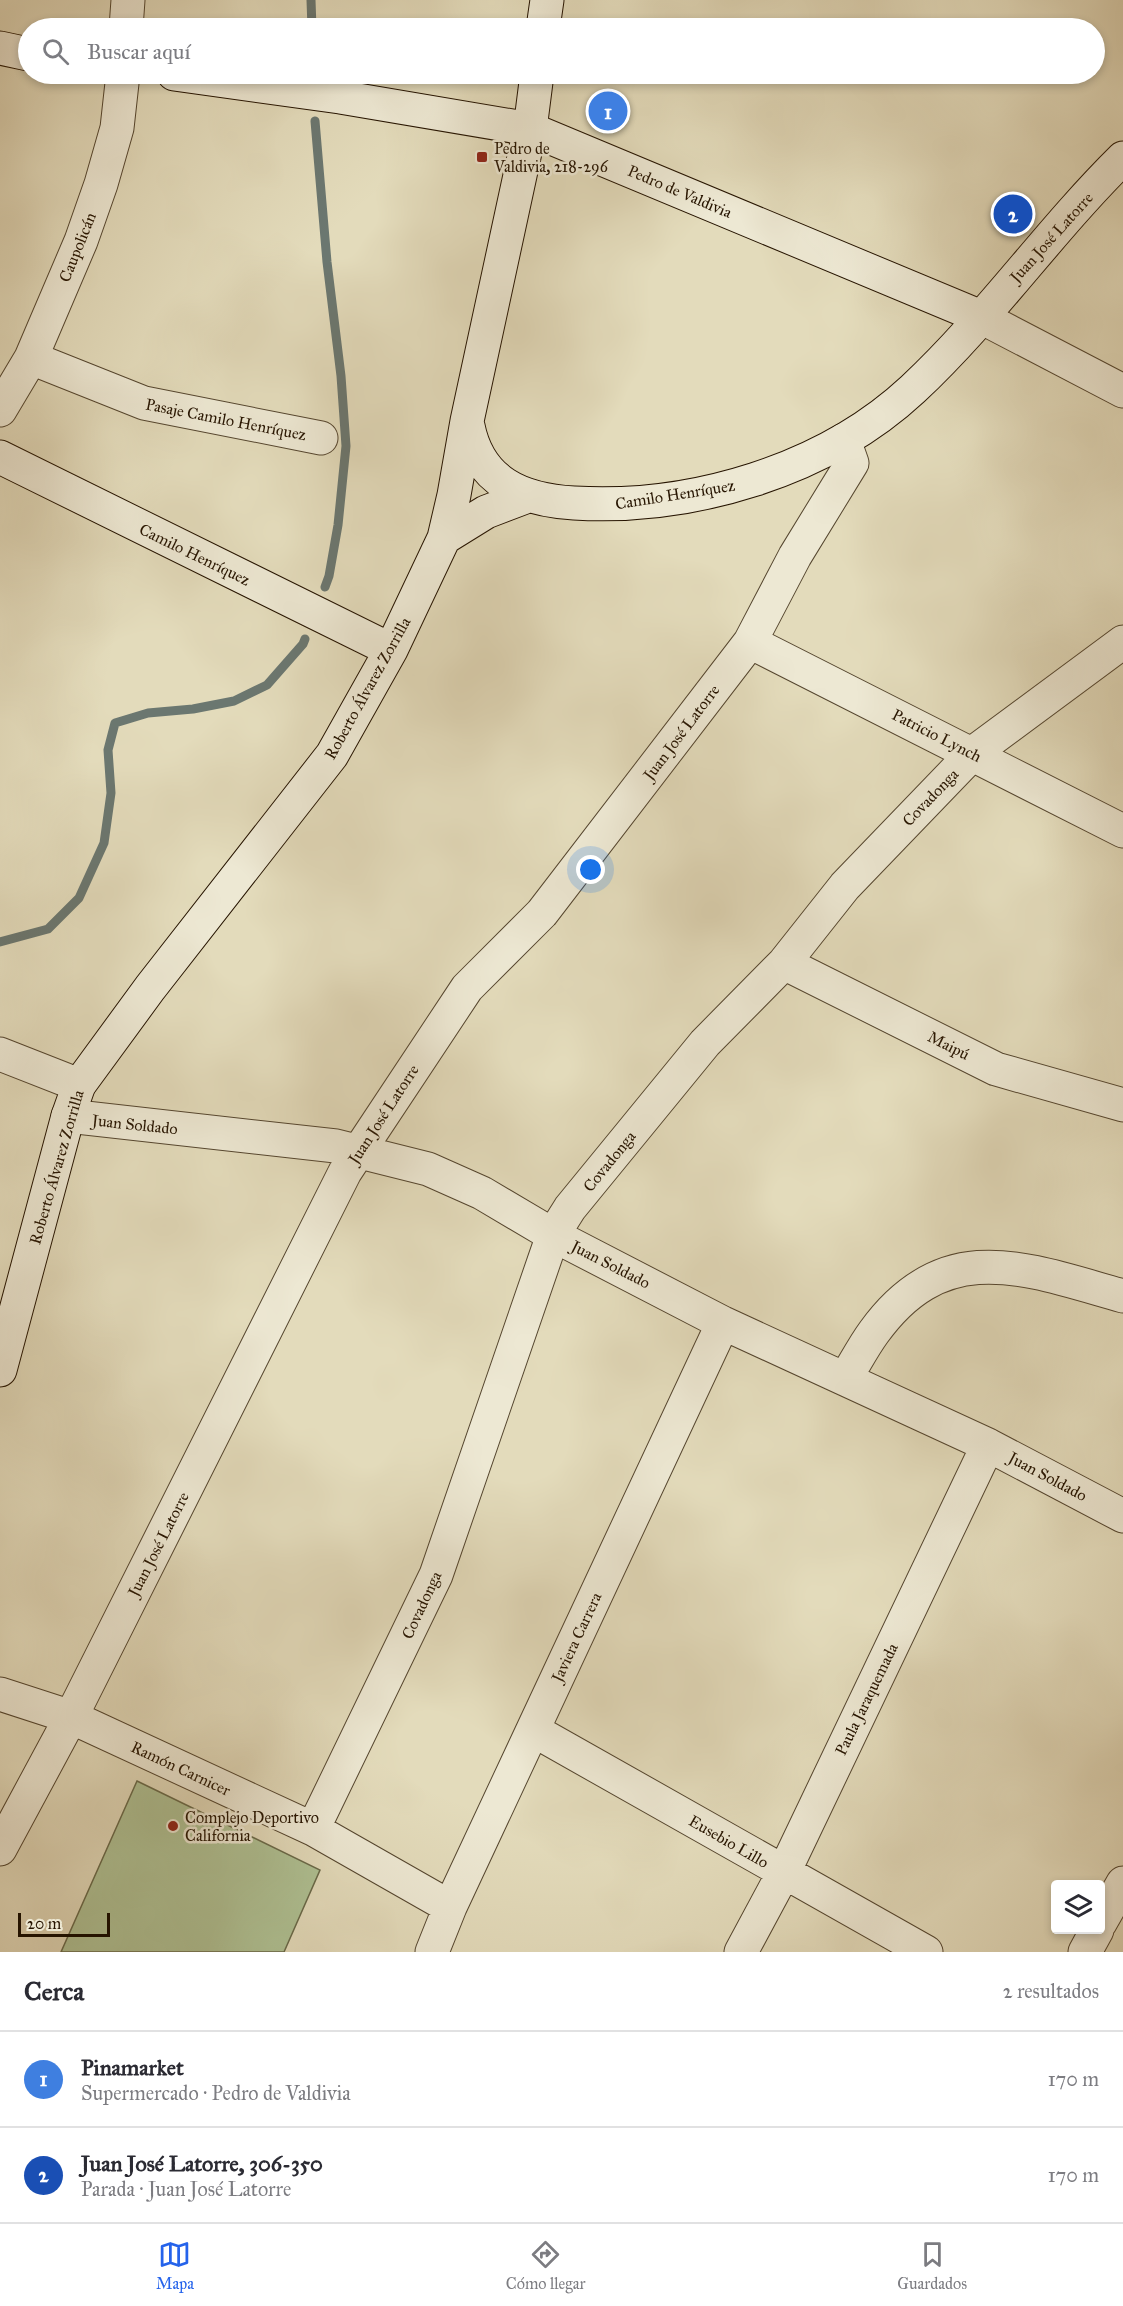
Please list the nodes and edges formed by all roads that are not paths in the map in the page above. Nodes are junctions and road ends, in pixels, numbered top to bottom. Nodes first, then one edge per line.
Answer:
1 (128, 0) edge
2 (547, 0) edge
3 (127, 18) edge
4 (544, 18) edge
5 (0, 48) edge
6 (18, 52) edge
7 (122, 84) edge
8 (246, 84) edge
9 (536, 84) edge
10 (530, 129) junction
11 (1123, 158) edge
12 (981, 317) junction
13 (31, 358) junction
14 (1123, 391) edge
15 (0, 410) edge
16 (467, 421) junction
17 (321, 438) dead end
18 (844, 440) junction
19 (0, 457) edge
20 (528, 496) junction
21 (444, 538) junction
22 (750, 642) junction
23 (1123, 642) edge
24 (391, 650) junction
25 (973, 753) junction
26 (1123, 831) edge
27 (784, 963) junction
28 (0, 1054) edge
29 (79, 1085) junction
30 (1123, 1105) edge
31 (68, 1116) junction
32 (360, 1150) junction
33 (554, 1235) junction
34 (1123, 1296) edge
35 (723, 1323) junction
36 (0, 1370) edge
37 (845, 1379) junction
38 (988, 1445) junction
39 (1123, 1516) edge
40 (0, 1694) edge
41 (71, 1717) junction
42 (533, 1730) junction
43 (313, 1829) junction
44 (0, 1849) edge
45 (784, 1872) junction
46 (1123, 1883) edge
47 (450, 1907) junction
48 (1105, 1916) edge
49 (1094, 1934) edge
50 (432, 1952) edge
51 (741, 1952) edge
52 (926, 1952) edge
53 (1085, 1952) edge

1 - 3 street
2 - 4 street
5 - 6 street
7 - 13 street, Caupolicán
8 - 10 street, Pedro de Valdivia
9 - 10 street, Roberto Álvarez Zorrilla
10 - 12 street, Pedro de Valdivia
10 - 16 street, Roberto Álvarez Zorrilla
11 - 12 street, Juan José Latorre
12 - 14 street, Pedro de Valdivia
12 - 18 street, Camilo Henríquez
13 - 15 street, Caupolicán
13 - 17 street, Pasaje Camilo Henríquez
16 - 20 street, Camilo Henríquez
16 - 21 street, Roberto Álvarez Zorrilla
18 - 20 street, Camilo Henríquez
18 - 22 street, Juan José Latorre
19 - 24 street, Camilo Henríquez
20 - 21 street
21 - 24 street, Roberto Álvarez Zorrilla
22 - 25 street, Patricio Lynch
22 - 32 street, Juan José Latorre
23 - 25 street, Covadonga
24 - 29 street, Roberto Álvarez Zorrilla
25 - 26 street, Patricio Lynch
25 - 27 street, Covadonga
27 - 30 street, Maipú
27 - 33 street, Covadonga
28 - 29 street
29 - 31 street, Roberto Álvarez Zorrilla
31 - 32 street, Juan Soldado
31 - 36 street, Roberto Álvarez Zorrilla
32 - 33 street, Juan Soldado
32 - 41 street, Juan José Latorre
33 - 35 street, Juan Soldado
33 - 43 street, Covadonga
34 - 37 street
35 - 37 street, Juan Soldado
35 - 42 street, Javiera Carrera
37 - 38 street, Juan Soldado
38 - 39 street, Juan Soldado
38 - 45 street, Paula Jaraquemada
40 - 41 street, Ramón Carnicer
41 - 43 street, Ramón Carnicer
41 - 44 street, Juan José Latorre
42 - 45 street, Eusebio Lillo
42 - 47 street, Javiera Carrera
43 - 47 street, Ramón Carnicer
45 - 51 street, Paula Jaraquemada
45 - 52 street, Eusebio Lillo
46 - 48 street
47 - 50 street, Javiera Carrera
49 - 53 street

